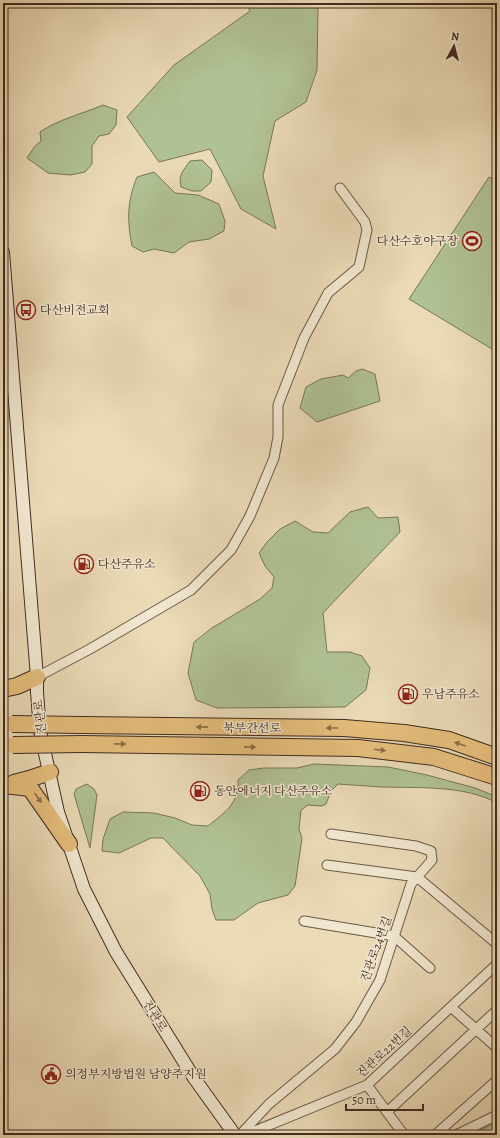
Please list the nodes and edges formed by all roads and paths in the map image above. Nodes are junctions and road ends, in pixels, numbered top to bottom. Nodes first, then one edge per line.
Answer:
1 (340, 188) dead end
2 (3, 252) edge
3 (37, 676) junction
4 (3, 689) edge
5 (8, 724) edge
6 (8, 745) edge
7 (497, 757) edge
8 (50, 772) junction
9 (497, 777) edge
10 (4, 785) edge
11 (331, 834) dead end
12 (69, 844) junction
13 (327, 865) dead end
14 (417, 877) junction
15 (304, 921) dead end
16 (394, 936) junction
17 (497, 944) edge
18 (497, 964) edge
19 (430, 968) dead end
20 (451, 1007) junction
21 (497, 1010) edge
22 (476, 1029) junction
23 (497, 1048) edge
24 (497, 1080) edge
25 (367, 1085) junction
26 (387, 1112) junction
27 (497, 1116) edge
28 (235, 1135) edge
29 (240, 1135) edge
30 (245, 1135) edge
31 (404, 1135) edge
32 (436, 1135) edge
33 (456, 1135) edge

1 - 3 street
2 - 3 main road, 진관로
3 - 4 highway
3 - 8 main road, 진관로
7 -> 5 highway, 북부간선로, bridge
6 -> 9 highway, 북부간선로, bridge
8 - 10 highway
8 - 12 main road, 진관로
10 -> 12 highway
11 - 14 street, 진관로24번길
12 - 28 main road, 진관로
13 - 14 street
14 - 16 street, 진관로24번길
14 - 17 street
15 - 16 street
16 - 19 street
16 - 29 street, 진관로24번길
18 - 20 street, 진관로22번길
20 - 22 street
20 - 25 street, 진관로22번길
21 - 22 street
22 - 23 street
22 - 26 street
24 - 32 street
25 - 26 street
25 - 30 street, 진관로22번길
26 - 31 street
27 - 33 street

